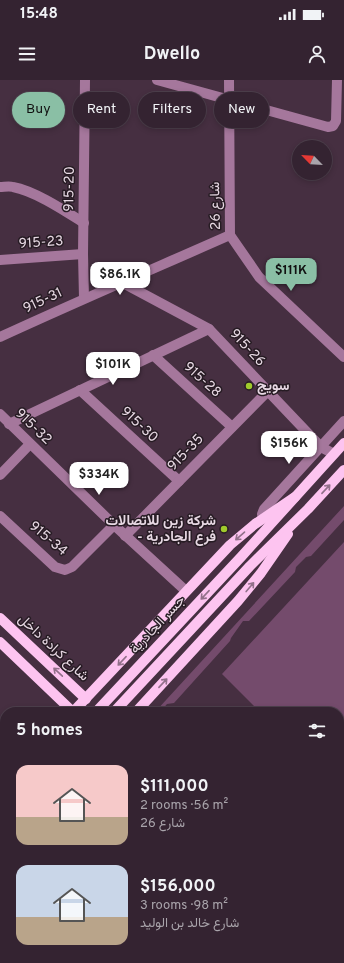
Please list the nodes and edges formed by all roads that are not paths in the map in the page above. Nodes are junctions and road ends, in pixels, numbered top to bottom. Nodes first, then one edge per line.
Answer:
1 (85, 80) edge
2 (157, 80) edge
3 (229, 80) edge
4 (337, 80) edge
5 (229, 92) edge
6 (214, 95) edge
7 (269, 110) edge
8 (229, 128) edge
9 (0, 187) edge
10 (84, 223) junction
11 (230, 235) junction
12 (83, 254) junction
13 (0, 260) edge
14 (123, 282) junction
15 (84, 298) junction
16 (209, 329) junction
17 (0, 337) edge
18 (153, 355) junction
19 (344, 357) edge
20 (80, 390) junction
21 (268, 391) junction
22 (0, 414) edge
23 (344, 421) edge
24 (9, 424) junction
25 (232, 427) junction
26 (344, 443) edge
27 (30, 444) junction
28 (321, 447) junction
29 (334, 454) junction
30 (344, 470) edge
31 (0, 475) edge
32 (179, 481) junction
33 (295, 497) junction
34 (308, 508) junction
35 (0, 516) edge
36 (263, 519) junction
37 (114, 526) junction
38 (125, 536) junction
39 (186, 591) junction
40 (0, 618) edge
41 (0, 642) edge
42 (86, 699) junction
43 (68, 707) edge
44 (78, 707) edge
45 (101, 707) edge
46 (119, 707) edge
47 (141, 707) edge

1 - 10 street, 915-20
2 - 6 street
3 - 5 street, شارع 26
4 - 7 street
8 - 11 street, شارع 26
9 - 10 street
10 - 12 street, 915-20
11 - 14 street, 915-31
11 - 19 street, شارع 26
12 - 13 street, 915-23
12 - 15 street, 915-20
14 - 15 street, 915-31
14 - 16 street, 915-26
15 - 17 street, 915-31
16 - 18 street
16 - 21 street, 915-26
18 - 20 street
18 - 25 street, 915-28
20 - 24 street
20 - 32 street, 915-30
21 - 25 street, 915-35
21 - 28 street, 915-26
22 - 24 street, 915-32
23 - 28 street
24 - 27 street, 915-32
25 - 32 street, 915-35
26 - 29 main road
27 - 31 street
27 - 37 street, 915-32
28 - 29 street, 915-26
28 - 36 street
29 - 33 main road
34 -> 30 main road
32 - 38 street, 915-35
33 - 36 main road
33 -> 45 main road, جسر الجادرية
34 - 46 main road, جسر الجادرية
47 -> 34 main road
35 - 37 street, 915-34
36 -> 39 main road
37 - 38 street, 915-32
38 - 39 street, 915-32
39 -> 42 main road
42 -> 40 main road, شارع كرادة داخل
41 - 43 main road
42 - 44 main road

